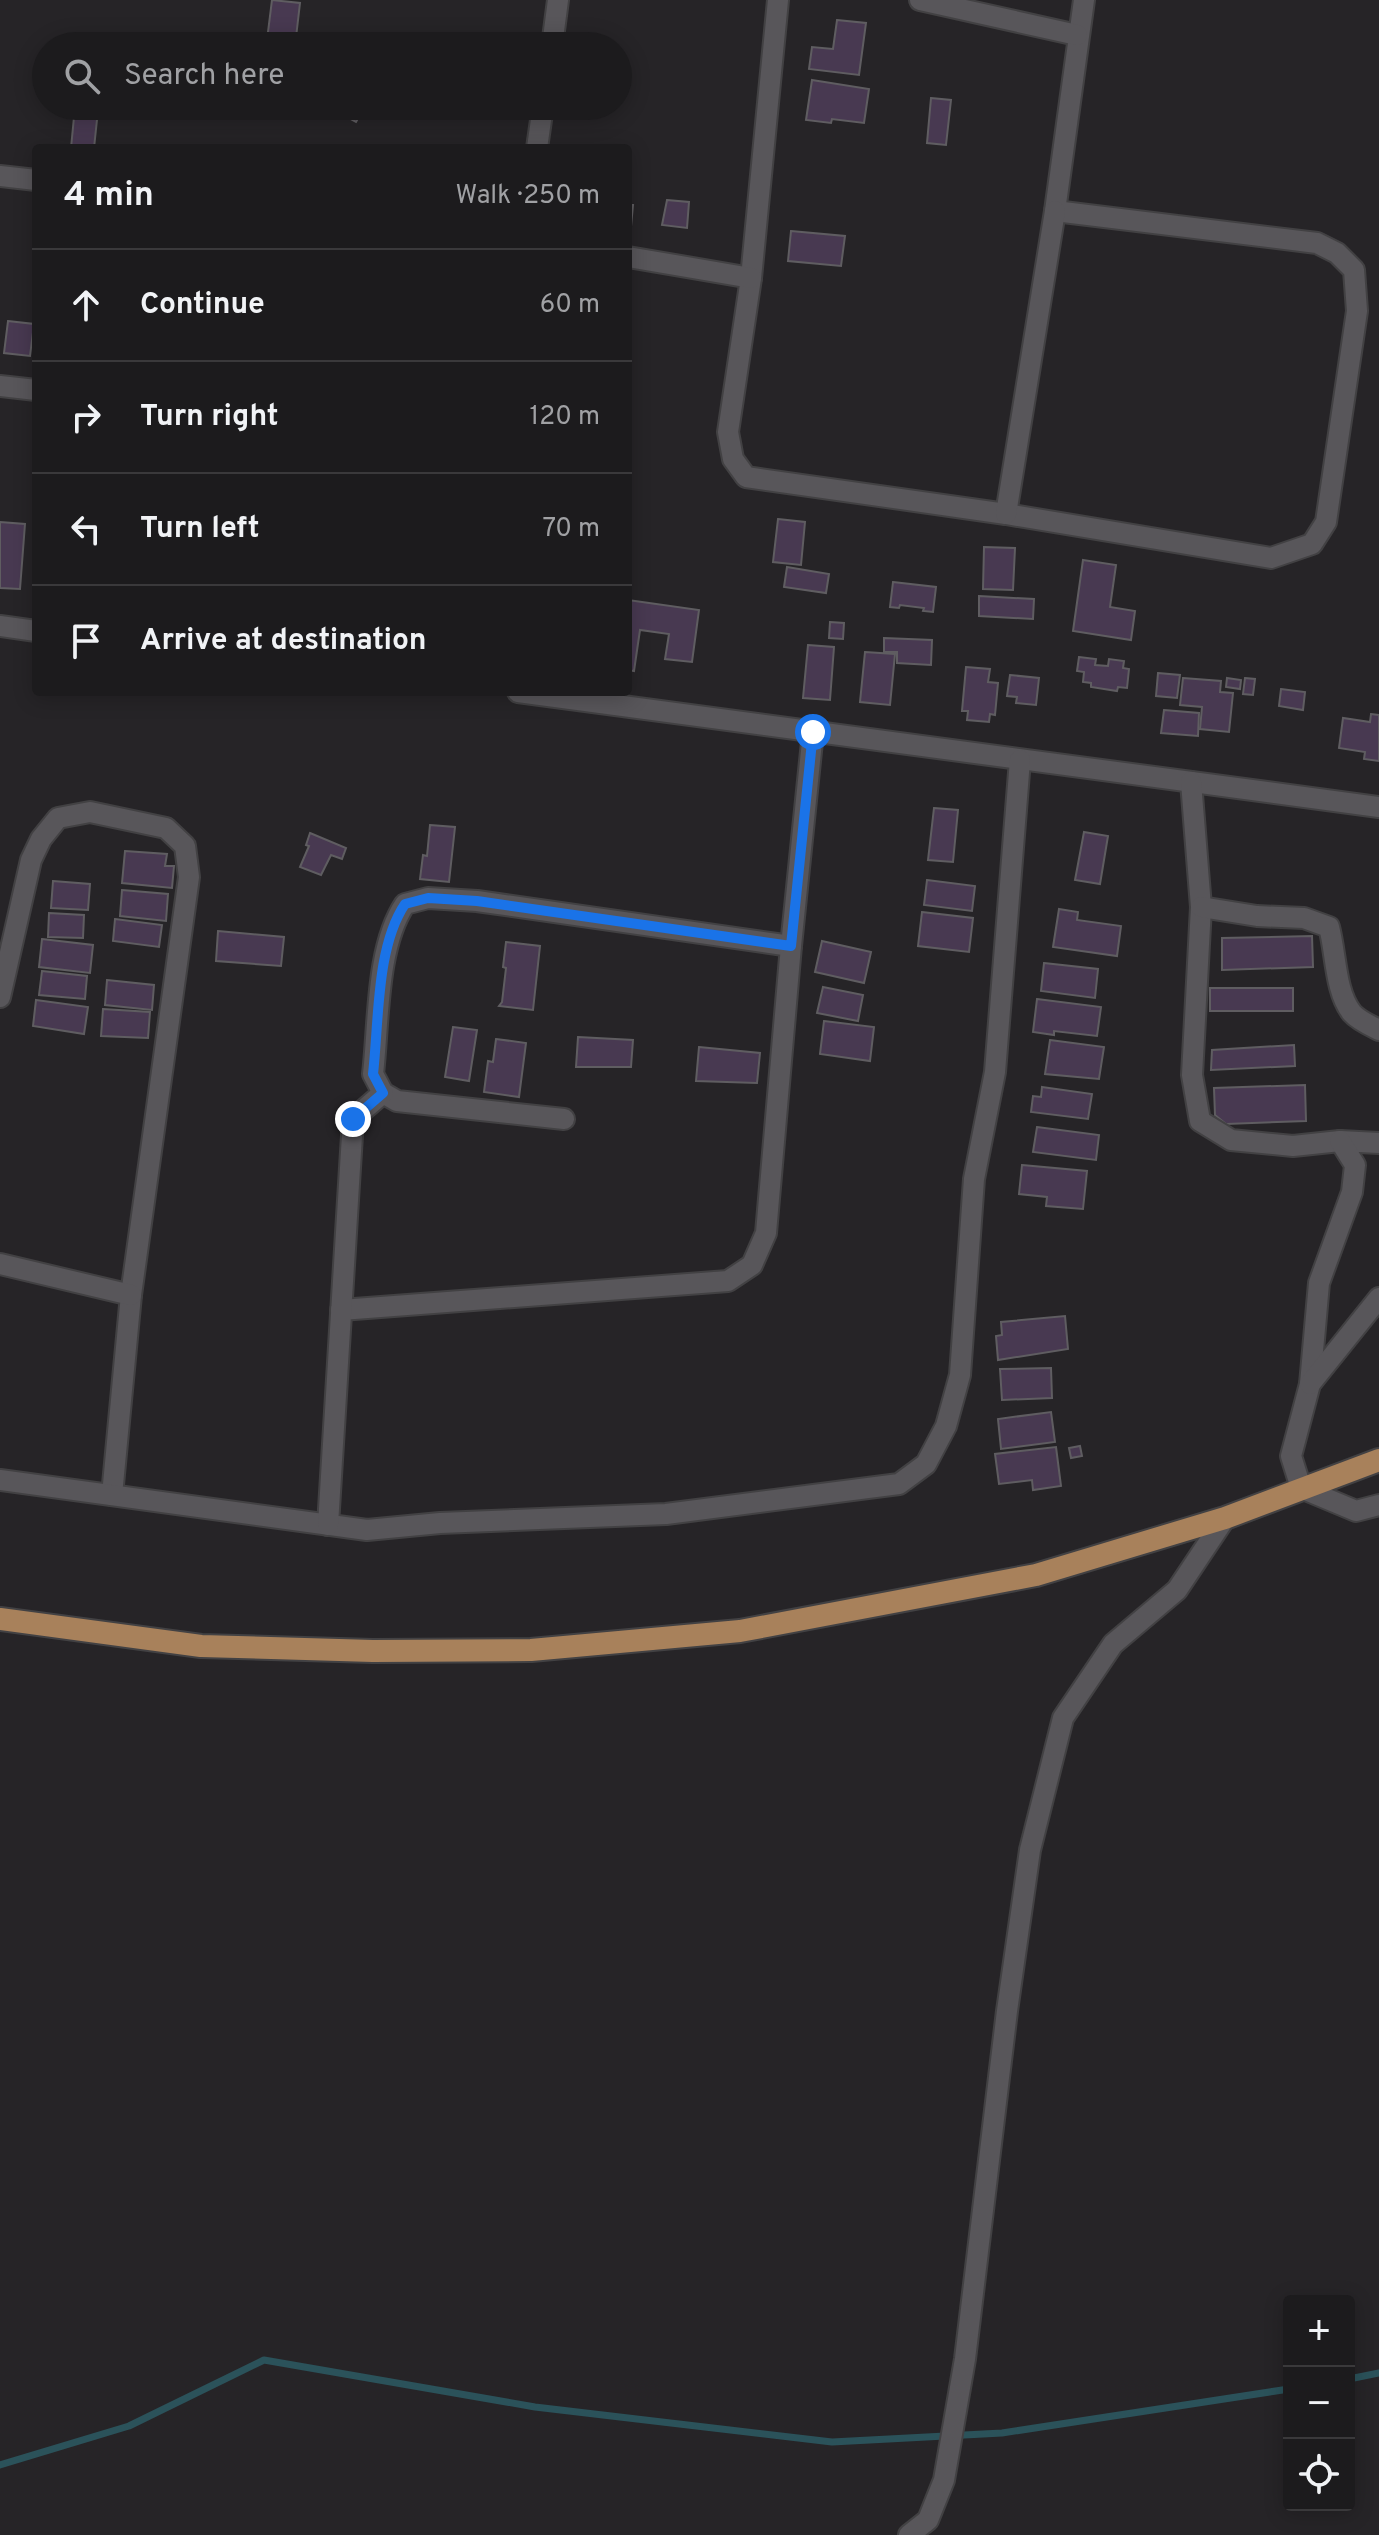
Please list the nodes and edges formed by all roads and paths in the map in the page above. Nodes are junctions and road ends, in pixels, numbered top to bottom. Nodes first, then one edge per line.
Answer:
1 (558, 0) edge
2 (778, 0) edge
3 (920, 0) edge
4 (1084, 0) edge
5 (554, 32) edge
6 (1077, 35) junction
7 (541, 120) edge
8 (538, 144) edge
9 (0, 176) edge
10 (32, 180) edge
11 (1055, 211) junction
12 (632, 258) edge
13 (751, 278) junction
14 (0, 386) edge
15 (32, 390) edge
16 (1006, 514) junction
17 (0, 626) edge
18 (32, 630) edge
19 (548, 696) edge
20 (813, 732) junction
21 (1020, 760) junction
22 (1191, 782) junction
23 (1379, 807) edge
24 (1201, 907) junction
25 (791, 946) junction
26 (0, 990) edge
27 (0, 997) edge
28 (1379, 1030) edge
29 (383, 1093) junction
30 (564, 1119) dead end
31 (1340, 1141) junction
32 (1379, 1143) edge
33 (0, 1264) edge
34 (131, 1295) junction
35 (1379, 1298) edge
36 (341, 1310) junction
37 (1310, 1384) junction
38 (1379, 1460) edge
39 (0, 1480) edge
40 (1301, 1488) junction
41 (112, 1495) junction
42 (1379, 1505) edge
43 (1225, 1518) junction
44 (328, 1525) junction
45 (0, 1619) edge
46 (909, 2535) edge

1 - 5 street
2 - 13 street
3 - 6 street
4 - 6 street
6 - 11 street
7 - 8 street
9 - 10 street
11 - 16 street
11 - 16 street
12 - 13 street
13 - 16 street
14 - 15 street
17 - 18 street
19 - 20 street
20 - 21 street
20 - 25 street
21 - 22 street
21 - 44 street
22 - 23 street
22 - 24 street
24 - 28 street
24 - 31 street
25 - 29 street
25 - 36 street
26 - 27 street
26 - 34 street
29 - 30 street
29 - 36 street
31 - 32 street
31 - 37 street
33 - 34 street
34 - 41 street
35 - 37 street
36 - 44 street
37 - 40 street
38 - 40 main road
39 - 41 street
40 - 42 street
40 - 43 main road
41 - 44 street
43 - 45 main road
43 - 46 street

